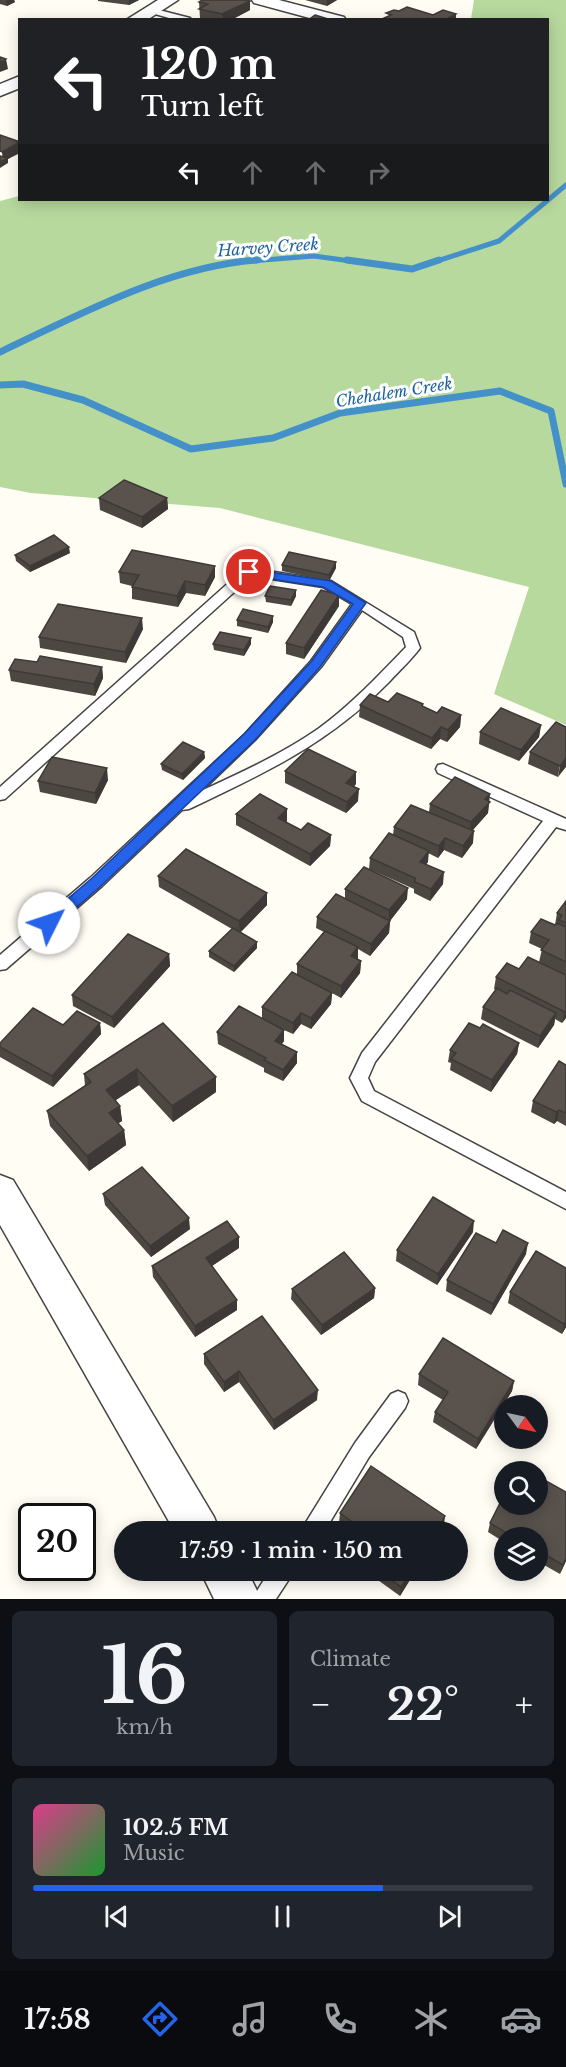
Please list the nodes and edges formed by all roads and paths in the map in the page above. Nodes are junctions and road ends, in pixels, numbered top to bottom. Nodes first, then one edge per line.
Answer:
1 (170, 0) edge
2 (260, 0) edge
3 (151, 10) junction
4 (137, 18) edge
5 (179, 18) edge
6 (330, 18) edge
7 (18, 82) edge
8 (0, 91) edge
9 (360, 603) junction
10 (443, 769) dead end
11 (0, 795) edge
12 (171, 811) junction
13 (560, 822) edge
14 (0, 964) edge
15 (0, 1191) edge
16 (566, 1201) edge
17 (398, 1401) dead end
18 (193, 1521) edge
19 (318, 1521) edge
20 (228, 1581) edge
21 (276, 1581) edge
22 (239, 1599) edge
23 (262, 1599) edge

1 - 3 street
2 - 6 street
3 - 4 street
3 - 5 lane
7 - 8 street
9 - 11 lane
9 - 12 lane
9 - 12 lane
10 - 13 lane
12 - 14 lane
13 - 16 lane
15 - 18 street
17 - 19 lane
20 - 22 street
21 - 23 lane

